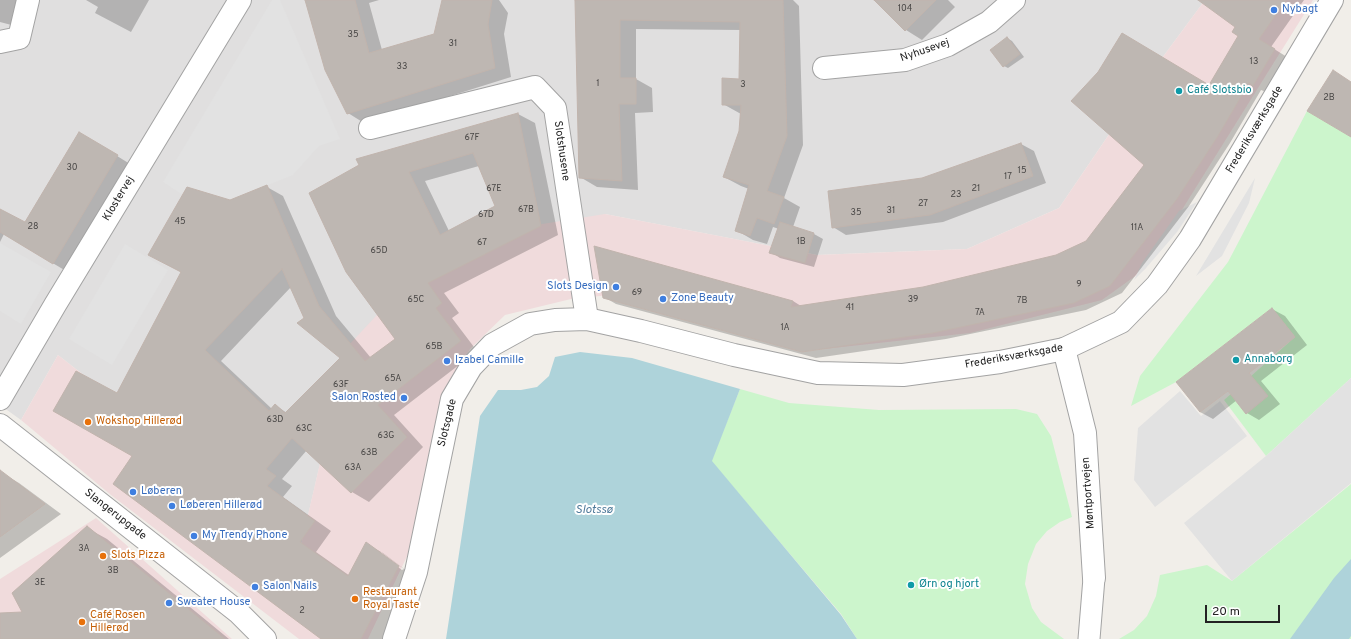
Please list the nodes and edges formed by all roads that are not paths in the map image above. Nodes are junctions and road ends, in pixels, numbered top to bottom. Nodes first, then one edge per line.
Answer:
1 (28, 0) edge
2 (240, 0) edge
3 (1014, 0) edge
4 (1332, 0) edge
5 (0, 42) edge
6 (824, 68) dead end
7 (370, 128) dead end
8 (587, 319) junction
9 (1064, 349) junction
10 (734, 355) joint
11 (0, 399) edge
12 (0, 425) edge
13 (1094, 578) joint
14 (265, 639) edge
15 (394, 639) edge
16 (1089, 639) edge

1 - 5 street
2 - 11 street, Klostervej
3 - 6 street, Nyhusevej
4 - 9 street, Frederiksværksgade
7 - 8 street, Slotshusene
8 - 10 street, Slotsgade
8 - 15 street, Slotsgade
9 - 10 street, Frederiksværksgade
9 - 13 street, Møntportvejen
12 - 14 street, Slangerupgade
13 - 16 street, Møntportvejen

